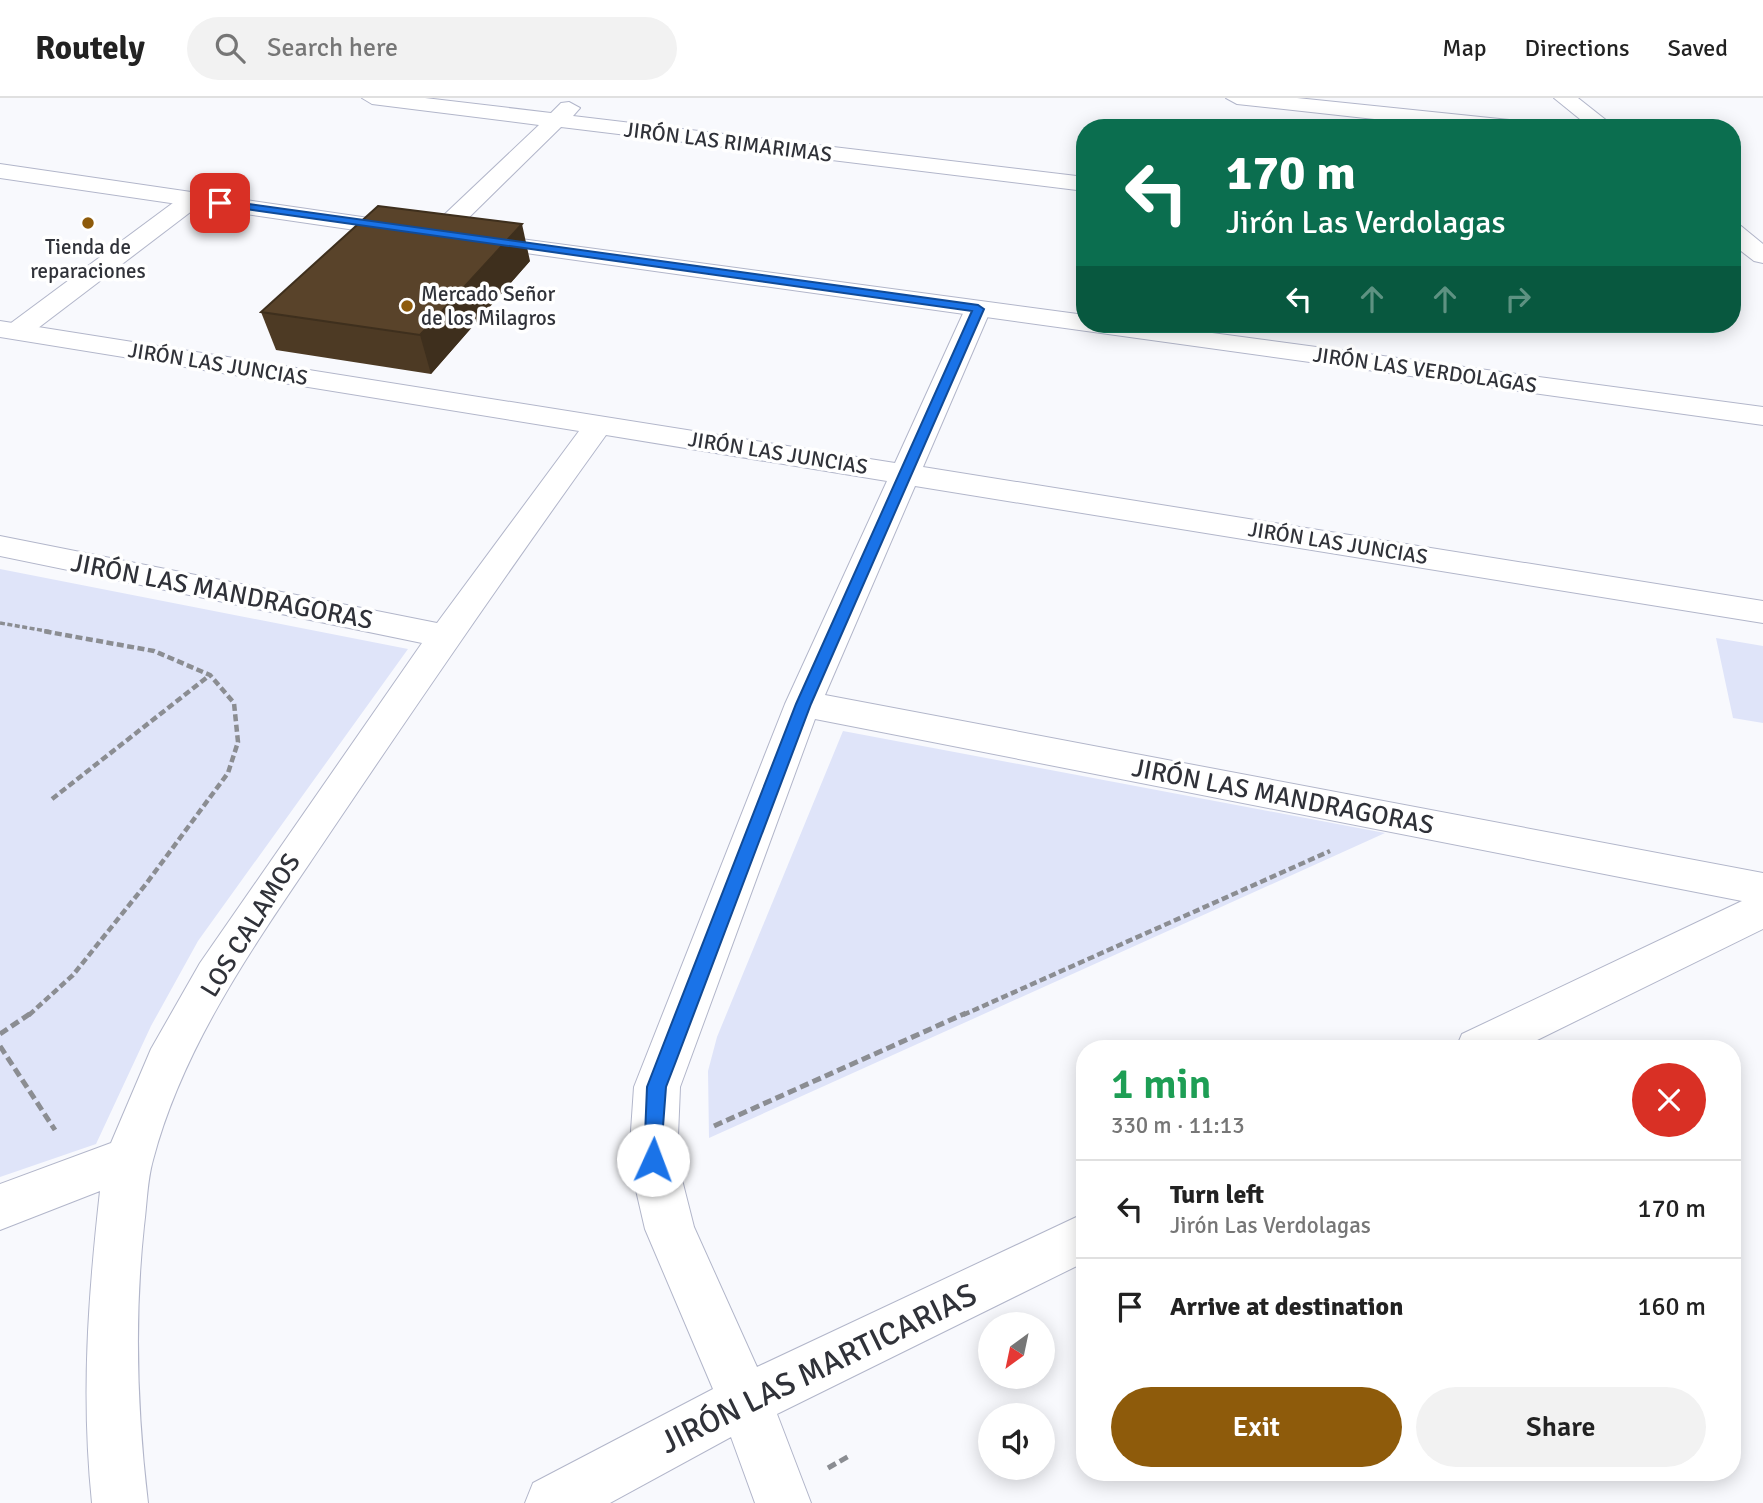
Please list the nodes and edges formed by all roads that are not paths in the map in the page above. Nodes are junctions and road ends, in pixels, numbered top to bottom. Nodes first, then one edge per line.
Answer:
1 (372, 98) edge
2 (580, 98) edge
3 (1237, 98) edge
4 (1564, 98) edge
5 (1434, 119) edge
6 (1593, 119) edge
7 (557, 121) junction
8 (0, 171) edge
9 (1076, 183) edge
10 (193, 199) junction
11 (437, 235) junction
12 (1741, 238) edge
13 (1763, 256) edge
14 (1741, 262) edge
15 (1763, 265) edge
16 (978, 309) junction
17 (1076, 323) edge
18 (8, 330) edge
19 (1152, 333) edge
20 (1763, 416) edge
21 (598, 426) junction
22 (908, 472) junction
23 (0, 546) edge
24 (1763, 612) edge
25 (443, 636) junction
26 (803, 704) junction
27 (1763, 889) edge
28 (1763, 910) edge
29 (1495, 1040) edge
30 (129, 1158) junction
31 (0, 1207) edge
32 (1076, 1241) edge
33 (745, 1401) junction
34 (120, 1503) edge
35 (552, 1503) edge
36 (783, 1503) edge

1 - 7 street, JIRÓN LAS RIMARIMAS
2 - 7 street
3 - 5 street
4 - 6 street
7 - 9 street, JIRÓN LAS RIMARIMAS
7 - 11 street
8 - 10 street, JIRÓN LAS VERDOLAGAS
10 - 11 street, JIRÓN LAS VERDOLAGAS
10 - 18 street
11 - 16 street, JIRÓN LAS VERDOLAGAS
12 - 13 street
14 - 15 street
16 - 17 street, JIRÓN LAS VERDOLAGAS
16 - 22 street
18 - 21 street, JIRÓN LAS JUNCIAS
19 - 20 street, JIRÓN LAS VERDOLAGAS
21 - 22 street, JIRÓN LAS JUNCIAS
21 - 25 street, LOS CALAMOS
22 - 24 street, JIRÓN LAS JUNCIAS
22 - 26 street
23 - 25 street, JIRÓN LAS MANDRAGORAS
25 - 30 street, LOS CALAMOS
26 - 27 street, JIRÓN LAS MANDRAGORAS
26 - 33 street
28 - 29 street
30 - 31 street
30 - 34 street, LOS CALAMOS
32 - 33 street, JIRÓN LAS MARTICARIAS
33 - 35 street, JIRÓN LAS MARTICARIAS
33 - 36 street

